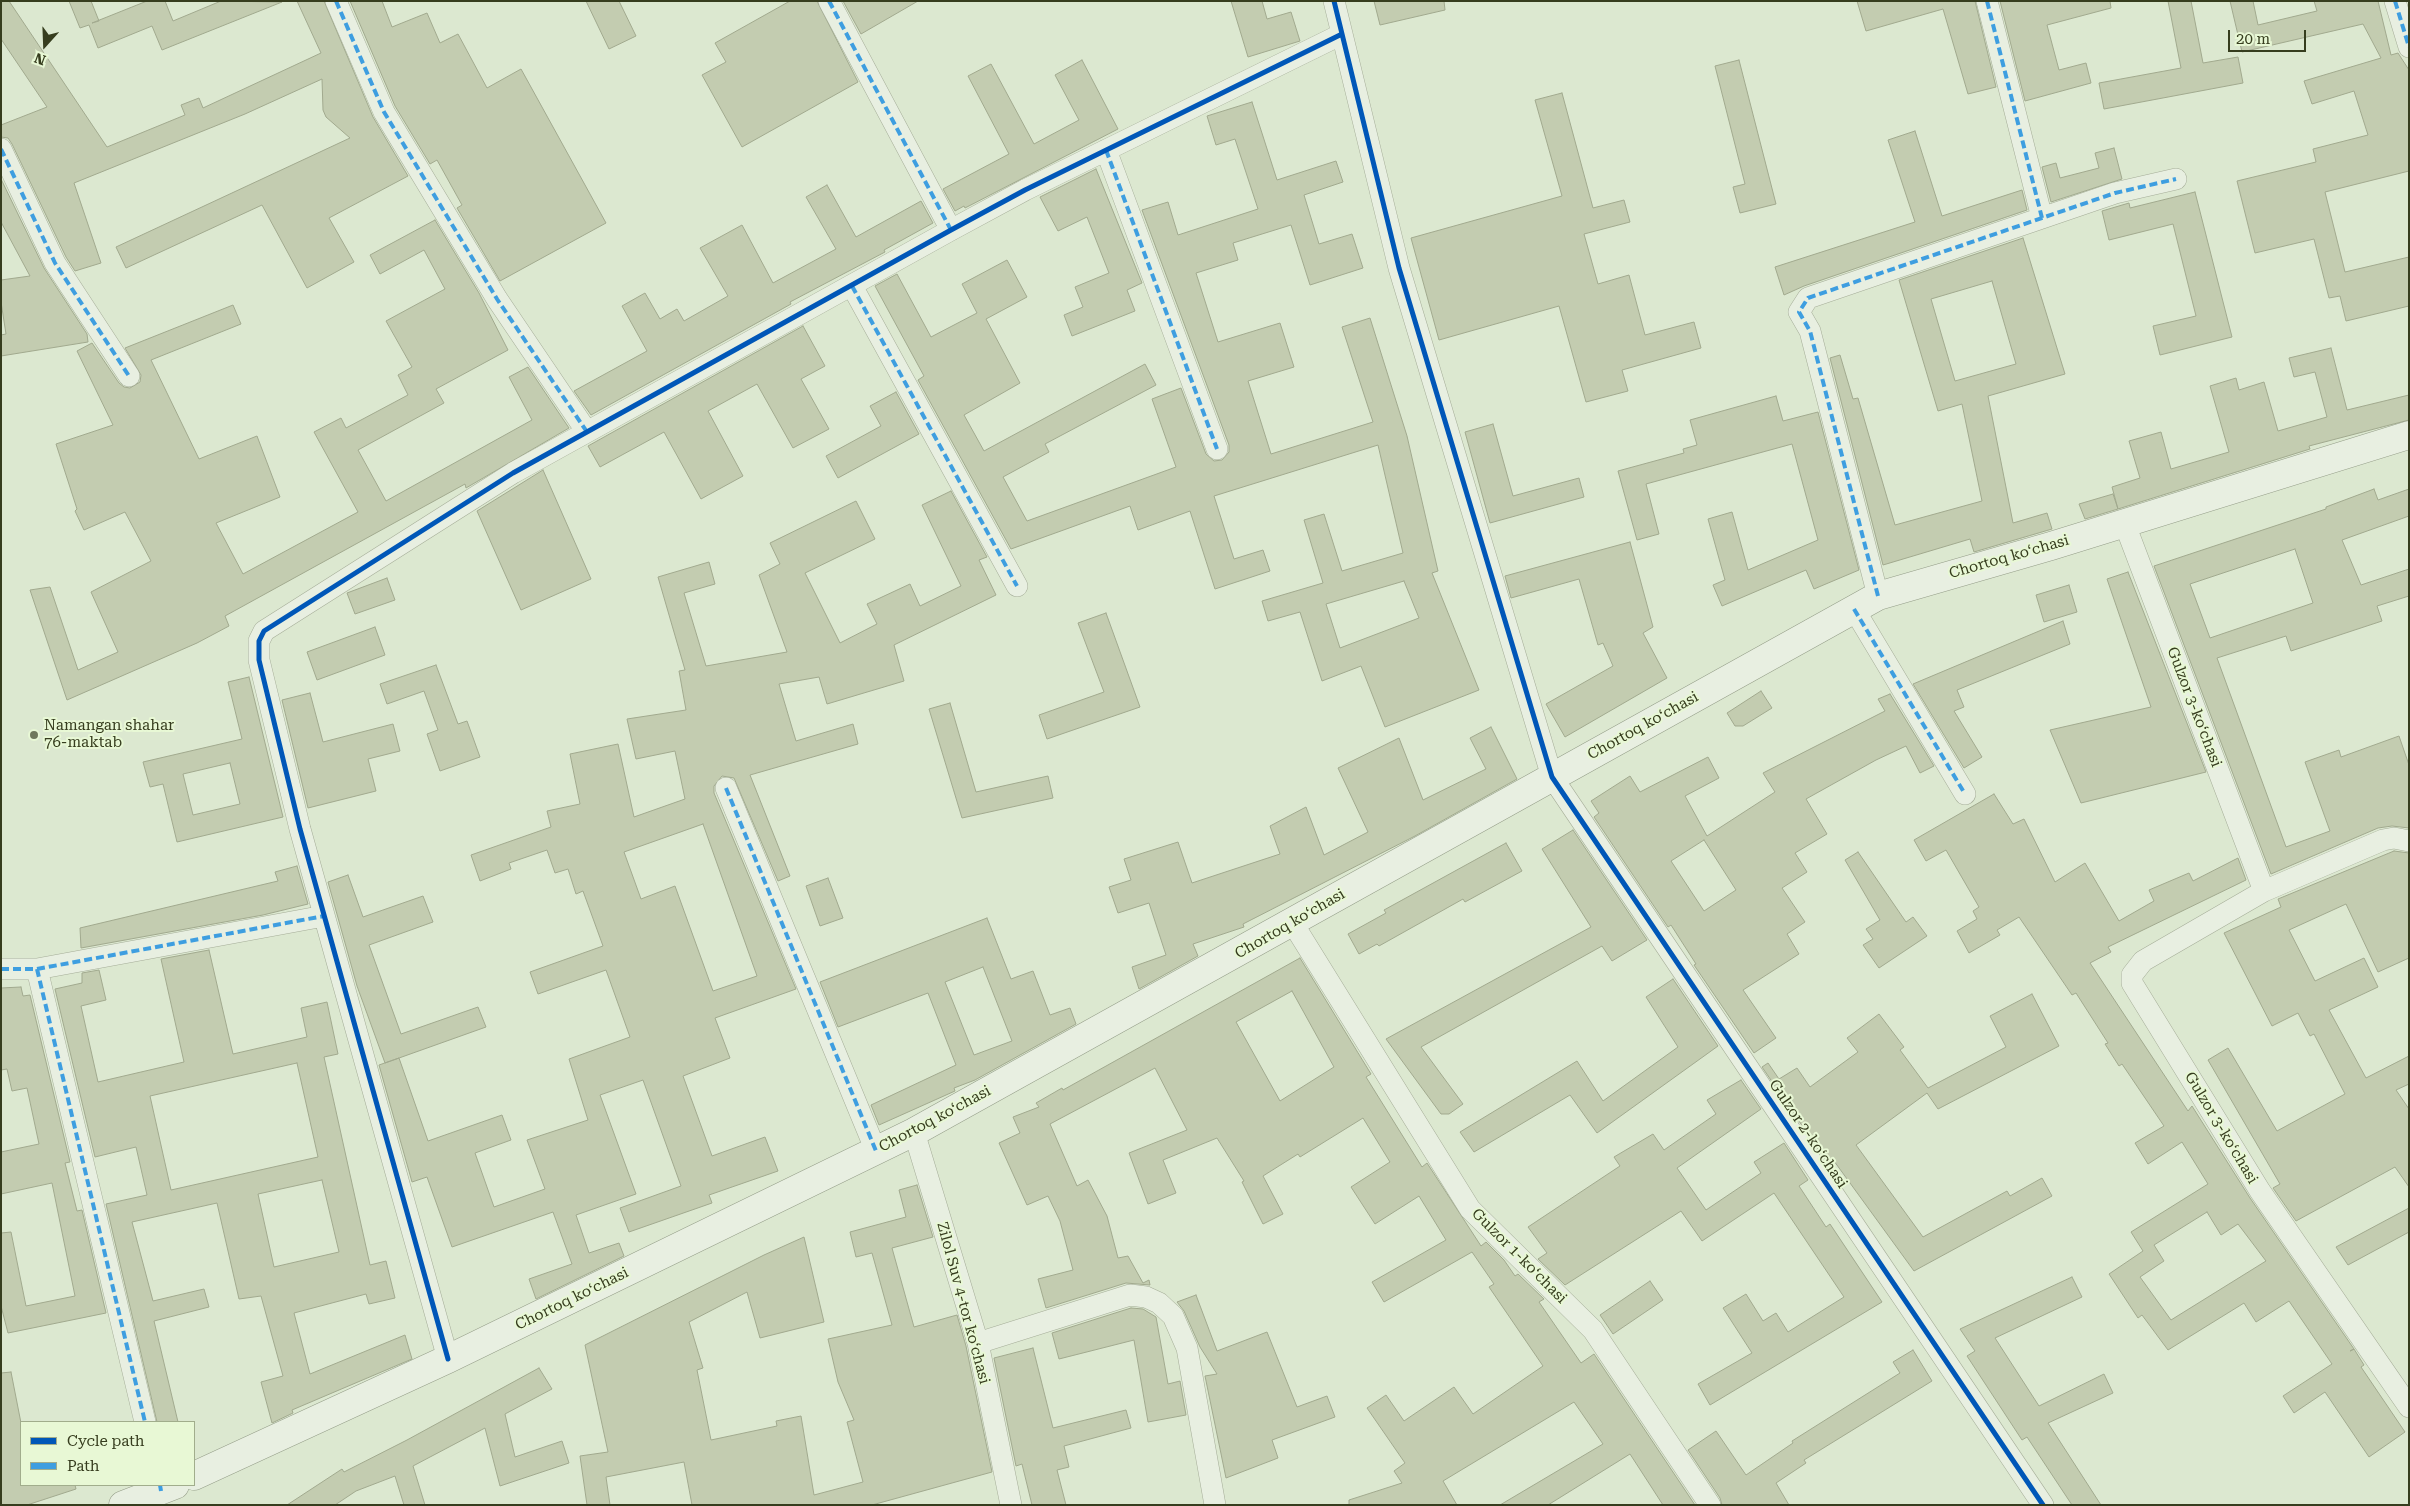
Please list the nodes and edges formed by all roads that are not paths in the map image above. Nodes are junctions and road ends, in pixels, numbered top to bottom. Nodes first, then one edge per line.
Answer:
1 (336, 1) edge
2 (829, 1) edge
3 (1334, 1) edge
4 (1987, 1) edge
5 (2394, 1) edge
6 (1342, 34) junction
7 (2409, 47) edge
8 (1, 149) edge
9 (1106, 150) junction
10 (2176, 178) dead end
11 (2042, 218) junction
12 (952, 230) junction
13 (852, 286) junction
14 (129, 376) dead end
15 (587, 432) junction
16 (2409, 435) edge
17 (1217, 449) dead end
18 (2124, 522) junction
19 (1017, 586) dead end
20 (1866, 602) junction
21 (1552, 777) junction
22 (726, 788) dead end
23 (1965, 794) dead end
24 (2409, 841) edge
25 (2264, 891) junction
26 (324, 916) junction
27 (1292, 922) junction
28 (1, 969) edge
29 (37, 969) junction
30 (914, 1132) junction
31 (876, 1151) junction
32 (978, 1343) junction
33 (448, 1359) junction
34 (2409, 1407) edge
35 (145, 1421) edge
36 (195, 1476) edge
37 (165, 1487) edge
38 (123, 1505) edge
39 (1011, 1505) edge
40 (1215, 1505) edge
41 (1710, 1505) edge
42 (2043, 1505) edge

1 - 15 street
2 - 12 street
3 - 6 street, Gulzor 2-koʻchasi
4 - 11 street
5 - 7 street
6 - 9 street
6 - 21 street, Gulzor 2-koʻchasi
8 - 14 street
9 - 12 street
9 - 17 street
10 - 11 street
11 - 20 street
12 - 13 street
13 - 15 street
13 - 19 street
15 - 26 street
16 - 18 main road, Chortoq koʻchasi
18 - 20 main road, Chortoq koʻchasi
18 - 25 street, Gulzor 3-koʻchasi
20 - 21 main road, Chortoq koʻchasi
20 - 23 street
21 - 27 main road, Chortoq koʻchasi
21 - 42 street, Gulzor 2-koʻchasi
22 - 31 street
24 - 25 street, Gulzor 3-koʻchasi
25 - 34 street, Gulzor 3-koʻchasi
26 - 29 street
26 - 33 street
27 - 30 main road, Chortoq koʻchasi
27 - 41 street, Gulzor 1-koʻchasi
28 - 29 street
29 - 35 street
30 - 31 main road, Chortoq koʻchasi
30 - 32 street, Zilol Suv 4-tor koʻchasi
31 - 33 main road, Chortoq koʻchasi
32 - 39 street, Zilol Suv 4-tor koʻchasi
32 - 40 street
33 - 36 main road, Chortoq koʻchasi
37 - 38 main road

